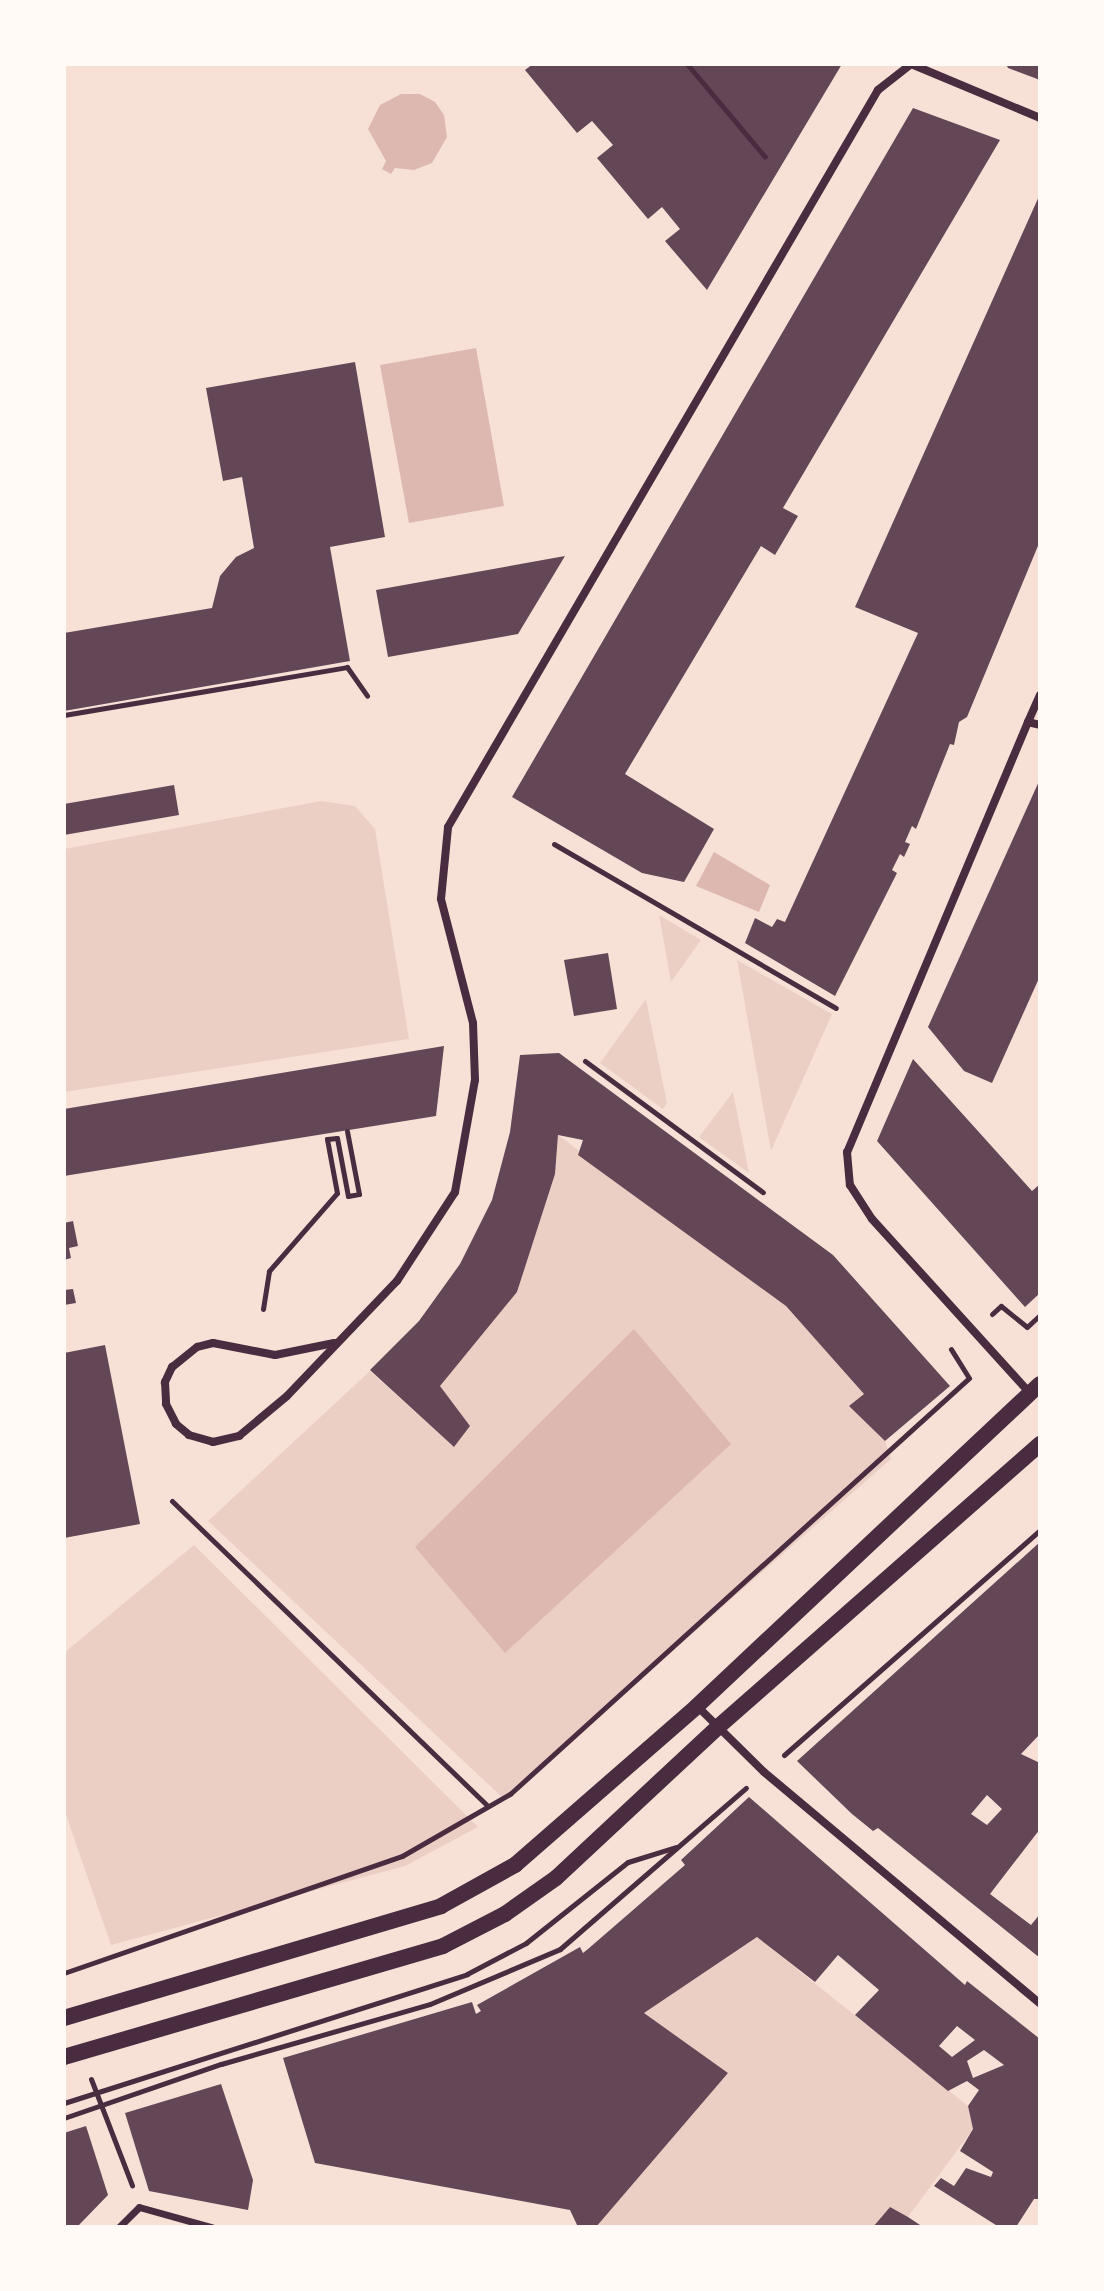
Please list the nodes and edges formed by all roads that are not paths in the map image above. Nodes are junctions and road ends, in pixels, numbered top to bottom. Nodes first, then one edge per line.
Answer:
1 (911, 64) edge
2 (1040, 118) edge
3 (1040, 695) edge
4 (1028, 722) junction
5 (1040, 725) edge
6 (334, 1343) junction
7 (1035, 1388) edge
8 (1040, 1444) edge
9 (697, 1706) junction
10 (718, 1727) junction
11 (1040, 2004) edge
12 (64, 2018) edge
13 (64, 2057) edge
14 (119, 2227) edge
15 (211, 2227) edge

1 - 2 street
1 - 6 street
3 - 4 street
4 - 5 street
4 - 7 street
6 - 6 street
7 - 9 main road
8 - 10 main road
9 - 10 street
9 - 12 main road
10 - 11 street
10 - 13 main road
14 - 15 street

